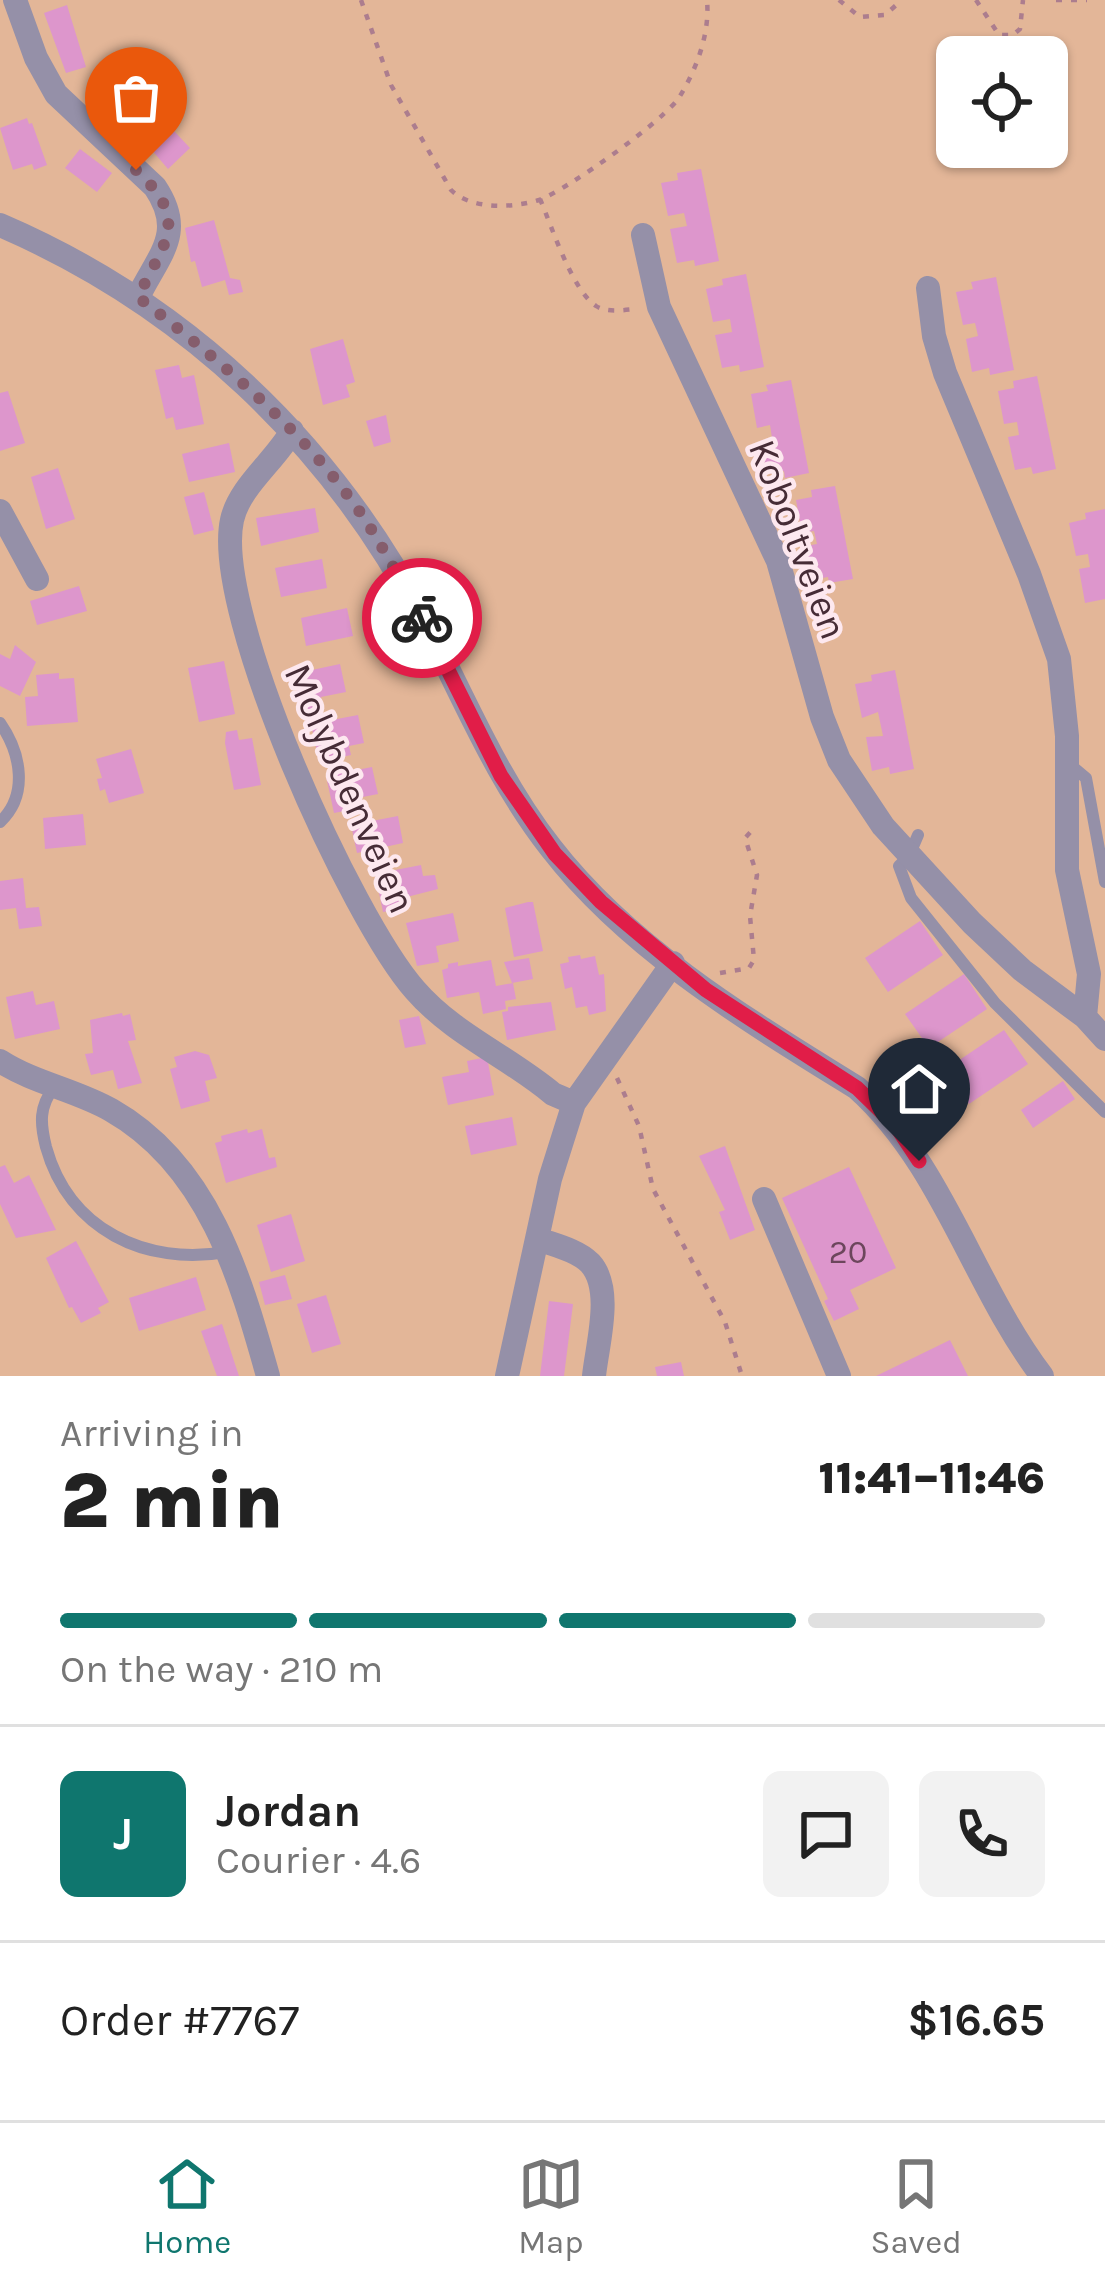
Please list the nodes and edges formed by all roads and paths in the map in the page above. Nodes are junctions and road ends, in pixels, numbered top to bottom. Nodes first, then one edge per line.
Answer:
1 (15, 0) edge
2 (362, 0) edge
3 (707, 0) edge
4 (839, 0) edge
5 (902, 0) edge
6 (976, 0) edge
7 (1023, 0) edge
8 (1056, 0) edge
9 (1087, 0) edge
10 (540, 200) junction
11 (0, 225) edge
12 (643, 235) dead end
13 (928, 288) dead end
14 (138, 297) junction
15 (659, 308) junction
16 (292, 431) junction
17 (0, 512) edge
18 (37, 579) dead end
19 (0, 723) edge
20 (1067, 763) junction
21 (0, 822) edge
22 (756, 826) dead end
23 (903, 857) junction
24 (1105, 882) edge
25 (673, 964) junction
26 (718, 973) dead end
27 (1085, 1018) junction
28 (1105, 1039) edge
29 (608, 1057) junction
30 (0, 1061) edge
31 (55, 1086) junction
32 (574, 1103) junction
33 (1105, 1112) edge
34 (764, 1199) dead end
35 (538, 1239) junction
36 (229, 1251) junction
37 (268, 1376) edge
38 (507, 1376) edge
39 (594, 1376) edge
40 (742, 1376) edge
41 (839, 1376) edge
42 (1042, 1376) edge

1 - 14 street
2 - 10 path
3 - 10 path
4 - 5 path
6 - 7 path
8 - 9 path
10 - 15 path
11 - 14 street
12 - 15 street, Koboltveien
13 - 20 street
14 - 16 street
15 - 23 street, Koboltveien
16 - 25 street
16 - 32 street, Molybdenveien
17 - 18 street
19 - 21 lane
20 - 24 lane
20 - 27 street
22 - 26 path
23 - 27 street, Koboltveien
23 - 33 lane, Koboltveien
25 - 29 street
25 - 42 street
27 - 28 street, Koboltveien
29 - 32 street
29 - 40 path
30 - 31 street
31 - 36 street
31 - 36 lane
32 - 35 street
34 - 41 street
35 - 38 street
35 - 39 street
36 - 37 street

